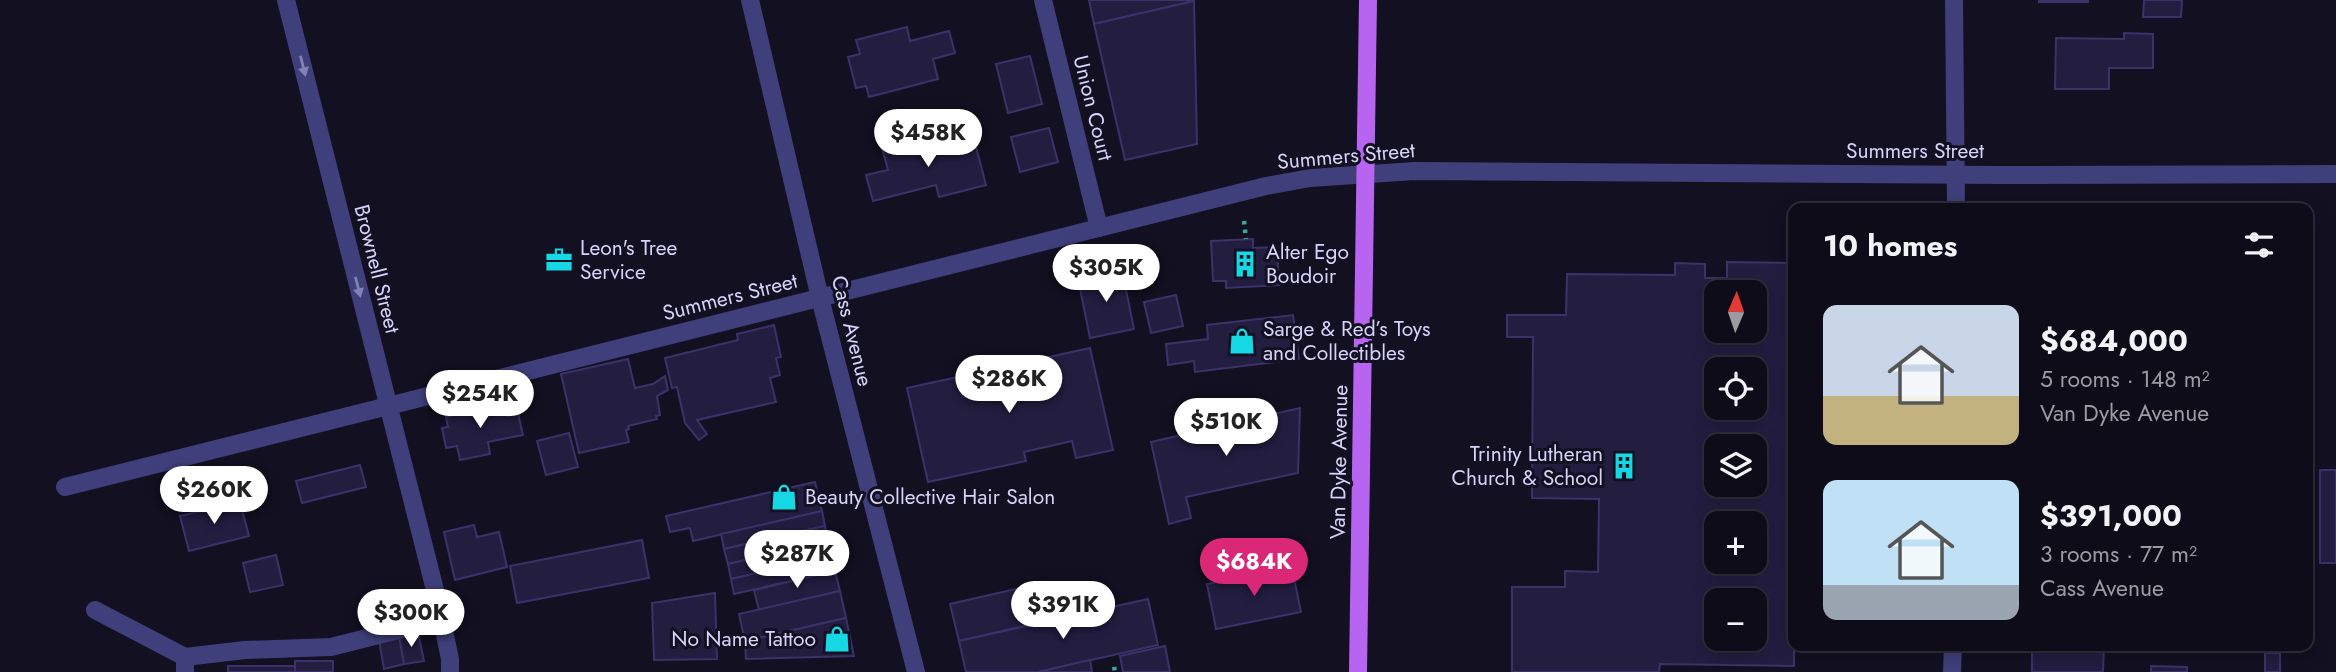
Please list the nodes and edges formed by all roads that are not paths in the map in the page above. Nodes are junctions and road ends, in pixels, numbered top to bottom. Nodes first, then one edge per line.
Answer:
1 (286, 0) edge
2 (750, 0) edge
3 (1043, 0) edge
4 (1368, 0) edge
5 (1954, 0) edge
6 (1366, 174) junction
7 (1956, 174) junction
8 (2336, 174) edge
9 (1956, 203) edge
10 (1099, 228) junction
11 (820, 298) junction
12 (388, 406) junction
13 (65, 487) dead end
14 (94, 610) dead end
15 (442, 620) junction
16 (1952, 651) edge
17 (185, 665) edge
18 (912, 671) edge
19 (450, 672) edge
20 (1358, 672) edge
21 (1952, 672) edge

1 -> 12 street, Brownell Street
2 - 11 street, Cass Avenue
3 - 10 street, Union Court
4 - 6 main road, Van Dyke Avenue
5 - 7 street
6 - 7 street, Summers Street
6 - 10 street, Summers Street
6 - 20 main road, Van Dyke Avenue
7 - 8 street, Summers Street
7 - 9 street
10 - 11 street, Summers Street
11 - 12 street, Summers Street
11 - 18 street, Cass Avenue
12 - 13 street, Summers Street
12 - 15 street, Brownell Street
14 - 17 street
15 - 17 street
15 - 19 street, Brownell Street
16 - 21 street

